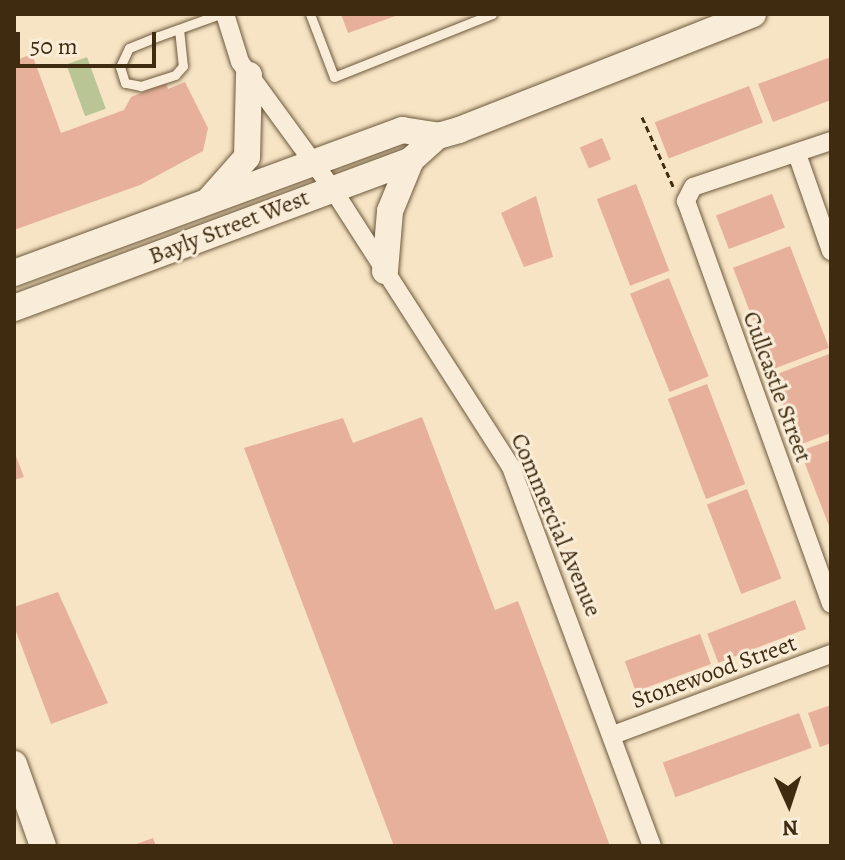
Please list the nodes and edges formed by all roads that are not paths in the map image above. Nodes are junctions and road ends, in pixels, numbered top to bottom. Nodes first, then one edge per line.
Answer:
1 (222, 14) edge
2 (310, 14) edge
3 (492, 14) edge
4 (753, 14) edge
5 (179, 29) junction
6 (249, 75) junction
7 (438, 136) junction
8 (831, 141) edge
9 (797, 154) junction
10 (411, 160) junction
11 (316, 166) junction
12 (332, 188) junction
13 (207, 203) junction
14 (831, 251) edge
15 (385, 271) junction
16 (14, 273) edge
17 (14, 308) edge
18 (831, 604) edge
19 (831, 654) edge
20 (613, 735) junction
21 (14, 764) edge
22 (43, 846) edge
23 (652, 846) edge

1 - 5 lane
1 - 6 street, Commercial Avenue
2 - 3 lane
4 - 7 main road, Bayly Street West
5 - 5 lane
6 - 11 street, Commercial Avenue
6 - 13 main road
7 - 10 main road, Bayly Street West
7 - 11 main road, Bayly Street West
8 - 9 street
9 - 14 street
9 - 18 street, Cullcastle Street
10 - 12 main road, Bayly Street West
10 - 15 main road
11 - 12 street, Commercial Avenue
11 - 13 main road, Bayly Street West
12 - 15 street, Commercial Avenue
12 - 17 main road, Bayly Street West
13 - 16 main road, Bayly Street West
15 - 20 street, Commercial Avenue
19 - 20 street, Stonewood Street
20 - 23 street, Commercial Avenue
21 - 22 main road

